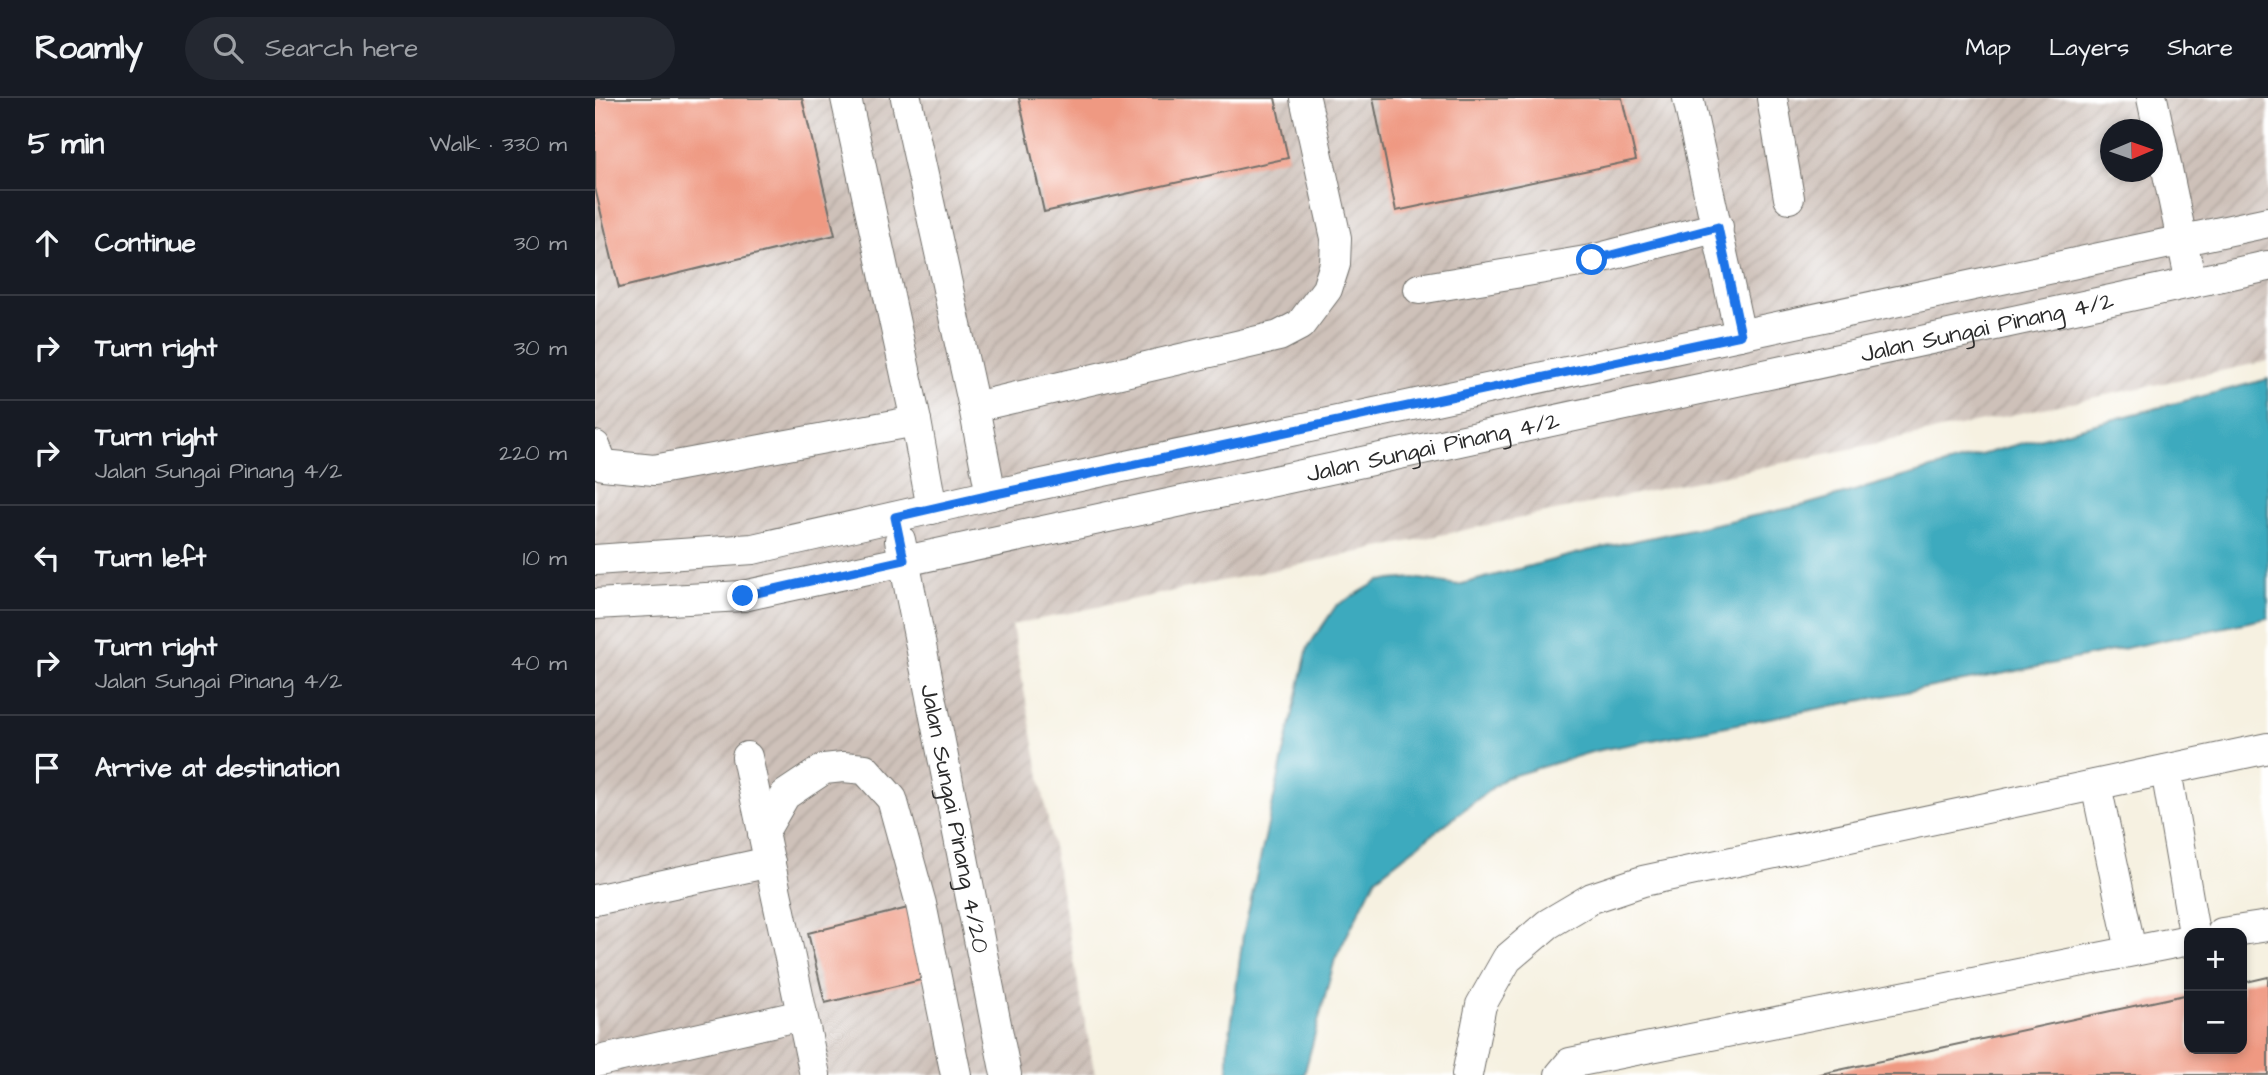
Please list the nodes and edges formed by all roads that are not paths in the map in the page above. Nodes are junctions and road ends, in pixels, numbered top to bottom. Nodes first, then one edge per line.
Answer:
1 (846, 98) edge
2 (906, 98) edge
3 (1305, 98) edge
4 (1688, 98) edge
5 (1772, 98) edge
6 (2153, 98) edge
7 (1789, 198) dead end
8 (2268, 222) edge
9 (1718, 227) junction
10 (2182, 241) junction
11 (2268, 266) edge
12 (2191, 283) junction
13 (1419, 289) dead end
14 (1741, 335) junction
15 (974, 407) junction
16 (916, 421) junction
17 (595, 446) edge
18 (991, 495) junction
19 (932, 509) junction
20 (895, 517) junction
21 (595, 560) edge
22 (904, 560) junction
23 (595, 604) edge
24 (2268, 748) edge
25 (747, 757) dead end
26 (2166, 770) junction
27 (2096, 785) junction
28 (764, 833) junction
29 (770, 862) junction
30 (595, 900) edge
31 (2268, 926) edge
32 (2193, 928) edge
33 (2247, 929) edge
34 (2184, 941) edge
35 (2131, 951) junction
36 (802, 1015) junction
37 (595, 1062) edge
38 (815, 1075) edge
39 (956, 1075) edge
40 (1006, 1075) edge
41 (1467, 1075) edge
42 (1560, 1075) edge

1 - 16 street
2 - 15 street
3 - 15 street
4 - 9 street
5 - 7 street
6 - 10 street
8 - 10 street, Jalan Sungai Pinang 4/2
9 - 13 street
9 - 14 street
10 - 12 street
10 - 14 street, Jalan Sungai Pinang 4/2
11 - 12 street, Jalan Sungai Pinang 4/2
12 - 22 street, Jalan Sungai Pinang 4/2
14 - 18 street, Jalan Sungai Pinang 4/2
15 - 18 street
16 - 17 street
16 - 19 street
18 - 19 street, Jalan Sungai Pinang 4/2
19 - 20 street, Jalan Sungai Pinang 4/2
20 - 21 street, Jalan Sungai Pinang 4/2
20 - 22 street, Jalan Sungai Pinang 4/20
22 - 23 street, Jalan Sungai Pinang 4/2
22 - 40 street, Jalan Sungai Pinang 4/20
24 - 26 street
25 - 28 street
26 - 27 street
26 - 32 street
27 - 35 street
27 - 41 street
28 - 29 street
28 - 39 street
29 - 30 street
29 - 36 street
31 - 33 street
34 - 35 street
35 - 42 street
36 - 37 street
36 - 38 street

